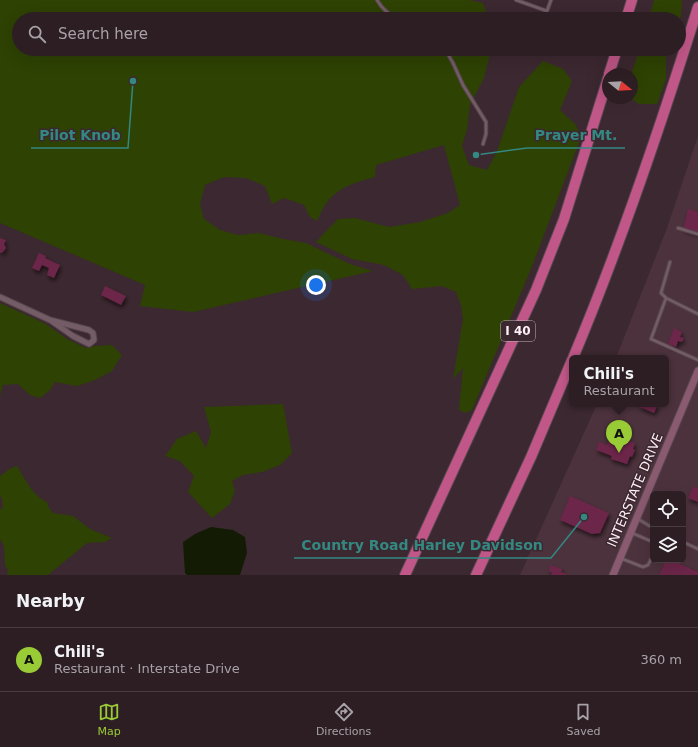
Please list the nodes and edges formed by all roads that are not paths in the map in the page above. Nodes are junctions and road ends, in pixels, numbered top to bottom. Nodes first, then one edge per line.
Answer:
1 (377, 0) edge
2 (516, 0) edge
3 (551, 0) edge
4 (632, 0) edge
5 (698, 7) edge
6 (387, 12) edge
7 (628, 12) edge
8 (686, 44) edge
9 (449, 56) edge
10 (615, 56) edge
11 (682, 56) edge
12 (611, 68) edge
13 (602, 97) edge
14 (483, 144) dead end
15 (678, 228) dead end
16 (698, 234) edge
17 (670, 262) dead end
18 (0, 297) edge
19 (666, 298) junction
20 (698, 314) edge
21 (50, 320) junction
22 (574, 355) edge
23 (698, 360) edge
24 (569, 366) edge
25 (698, 371) edge
26 (636, 518) junction
27 (651, 527) edge
28 (630, 532) junction
29 (650, 541) edge
30 (686, 543) edge
31 (698, 549) edge
32 (619, 557) junction
33 (650, 561) edge
34 (405, 575) edge
35 (476, 575) edge
36 (613, 575) edge

1 - 6 lane
2 - 3 lane
4 - 7 highway
5 - 8 highway
9 - 14 lane
10 - 12 highway
11 - 22 highway
13 - 34 highway, I 40
15 - 16 lane
17 - 19 lane
18 - 21 street
19 - 20 lane
19 - 23 lane
21 - 21 street
24 - 35 highway
25 - 26 main road, INTERSTATE DRIVE
26 - 27 lane
26 - 28 main road, INTERSTATE DRIVE
28 - 29 lane
28 - 32 main road, INTERSTATE DRIVE
30 - 31 lane
32 - 33 lane
32 - 36 main road, INTERSTATE DRIVE

